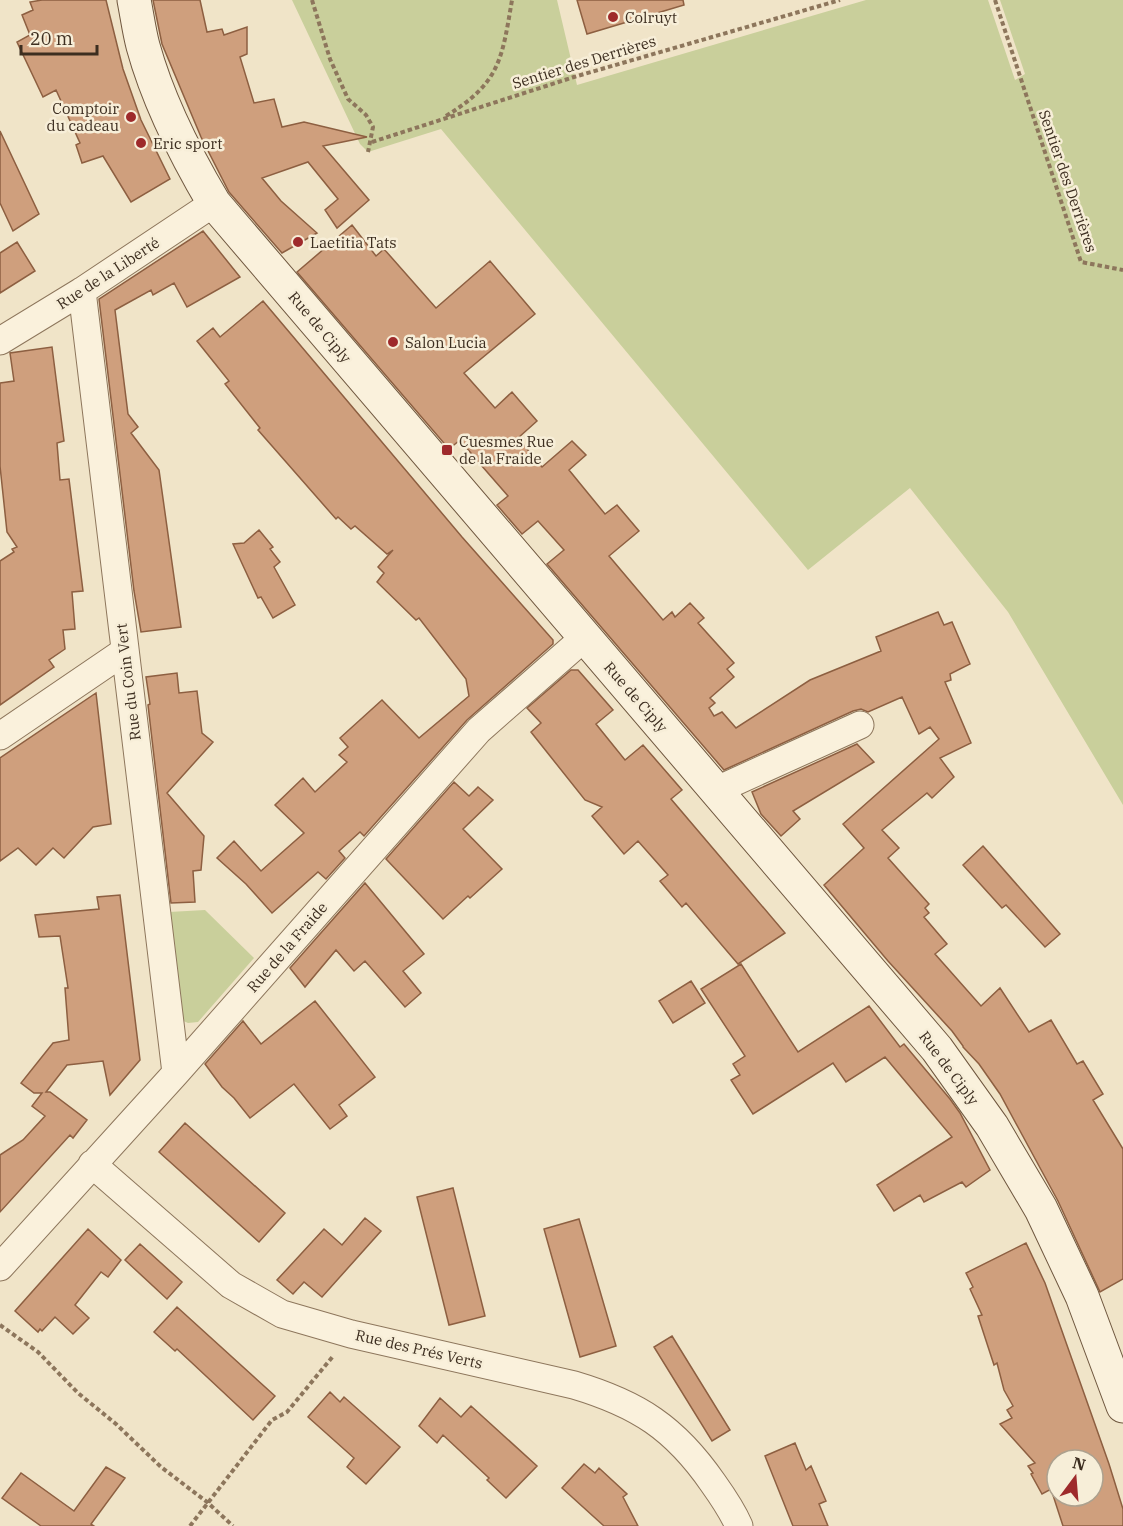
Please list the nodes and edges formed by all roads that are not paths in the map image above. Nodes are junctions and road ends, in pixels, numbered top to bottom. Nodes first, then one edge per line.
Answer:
1 (134, 0) edge
2 (214, 203) junction
3 (82, 291) junction
4 (0, 341) edge
5 (584, 638) junction
6 (125, 651) junction
7 (860, 725) dead end
8 (0, 736) edge
9 (717, 790) junction
10 (176, 1073) junction
11 (92, 1164) junction
12 (0, 1267) edge
13 (1123, 1406) edge
14 (739, 1526) edge

1 - 2 street, Rue de Ciply
2 - 3 street, Rue de la Liberté
2 - 5 street, Rue de Ciply
3 - 4 street, Rue de la Liberté
3 - 6 street, Rue du Coin Vert
5 - 9 street, Rue de Ciply
5 - 10 street, Rue de la Fraide
6 - 8 street
6 - 10 street, Rue du Coin Vert
7 - 9 street
9 - 13 street, Rue de Ciply
10 - 11 street, Rue de la Fraide
11 - 12 street, Rue de la Fraide
11 - 14 street, Rue des Prés Verts

